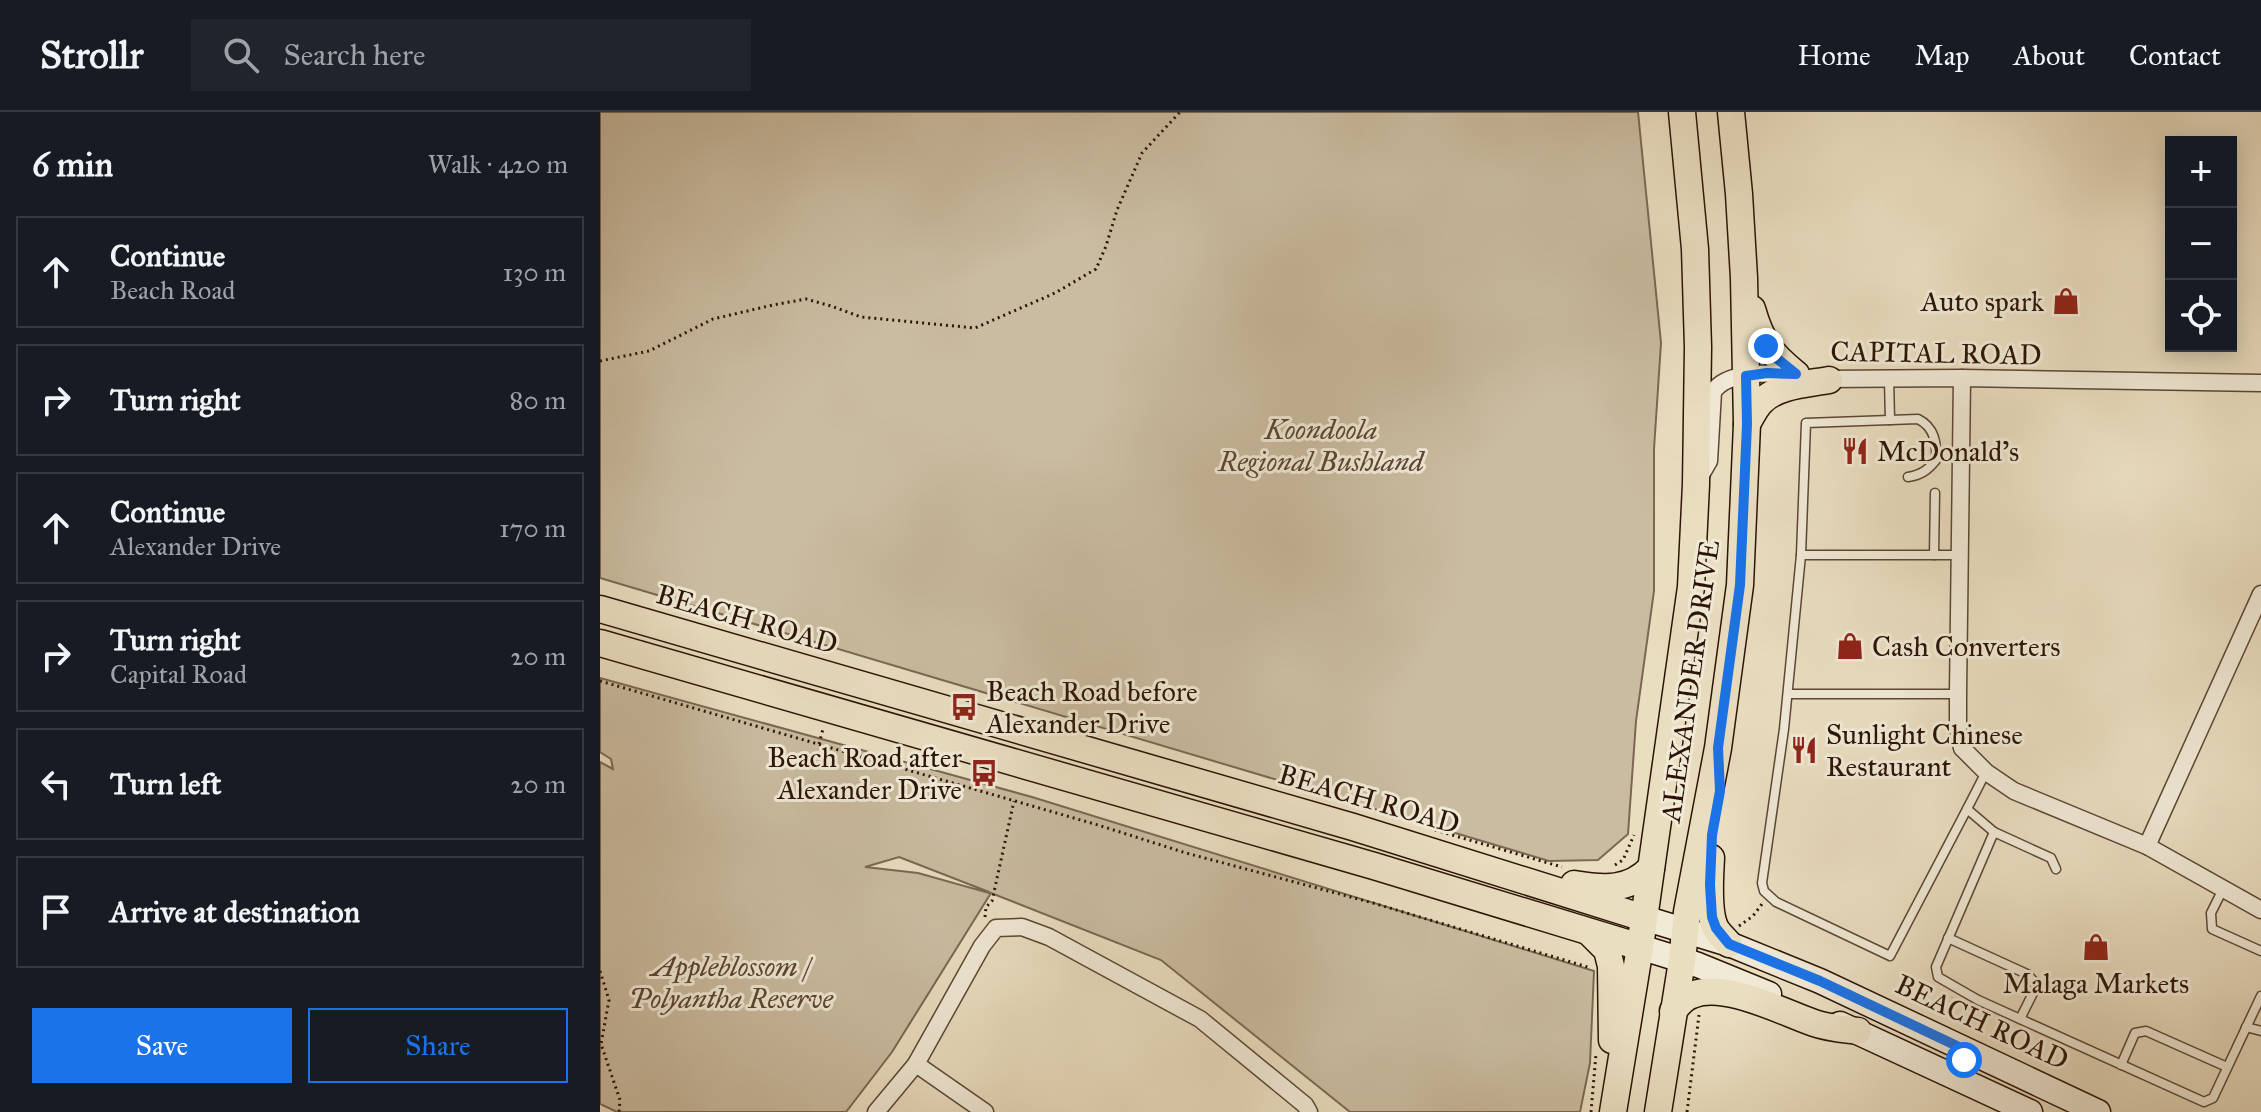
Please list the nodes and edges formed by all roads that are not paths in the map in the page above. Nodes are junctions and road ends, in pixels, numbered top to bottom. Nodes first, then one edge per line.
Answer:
1 (1682, 112) edge
2 (1731, 112) edge
3 (1744, 278) junction
4 (1796, 374) junction
5 (1746, 376) junction
6 (1962, 378) junction
7 (1889, 379) junction
8 (1829, 380) junction
9 (2261, 383) edge
10 (1890, 420) junction
11 (1747, 424) junction
12 (1908, 477) dead end
13 (1696, 484) junction
14 (1935, 493) dead end
15 (1801, 555) junction
16 (1934, 555) junction
17 (1960, 555) junction
18 (2261, 594) edge
19 (600, 609) edge
20 (600, 643) edge
21 (1788, 694) junction
22 (1958, 694) junction
23 (1718, 748) junction
24 (1986, 772) junction
25 (1967, 809) junction
26 (1994, 832) junction
27 (2147, 846) junction
28 (1461, 860) junction
29 (1651, 868) junction
30 (2056, 869) dead end
31 (2223, 889) junction
32 (2261, 910) edge
33 (1644, 918) junction
34 (1686, 931) junction
35 (1589, 932) junction
36 (1734, 935) junction
37 (1948, 938) junction
38 (1640, 947) junction
39 (2261, 951) edge
40 (1682, 961) junction
41 (2261, 996) edge
42 (1673, 1011) junction
43 (2020, 1019) junction
44 (2246, 1027) junction
45 (1858, 1031) junction
46 (2261, 1031) edge
47 (1957, 1046) junction
48 (916, 1064) junction
49 (2121, 1065) junction
50 (2227, 1067) junction
51 (2015, 1109) edge
52 (876, 1112) edge
53 (985, 1112) edge
54 (1309, 1112) edge
55 (1611, 1112) edge
56 (1658, 1112) edge
57 (2098, 1112) edge

1 - 13 main road, ALEXANDER DRIVE
2 - 3 main road, ALEXANDER DRIVE
3 - 4 main road
3 - 5 main road, ALEXANDER DRIVE
4 - 5 street, CAPITAL ROAD
4 - 8 street, CAPITAL ROAD
5 - 11 main road, ALEXANDER DRIVE
5 - 13 street, CAPITAL ROAD
6 - 7 street, CAPITAL ROAD
6 - 9 street, CAPITAL ROAD
6 - 17 street
7 - 8 street, CAPITAL ROAD
7 - 10 lane
8 - 11 main road
10 - 12 lane
10 - 15 lane
11 - 23 main road, ALEXANDER DRIVE
13 - 29 main road, ALEXANDER DRIVE
14 - 16 lane
15 - 16 lane
15 - 21 lane
16 - 17 lane
17 - 22 street
18 - 27 street
19 - 28 main road, BEACH ROAD
20 - 35 main road
21 - 22 lane
21 - 25 lane
22 - 24 street
23 - 34 main road, ALEXANDER DRIVE
23 - 36 main road
24 - 25 lane
24 - 27 street
25 - 26 lane
26 - 30 lane
26 - 37 lane
27 - 31 street
28 - 29 main road
28 - 33 main road, BEACH ROAD
29 - 33 main road, ALEXANDER DRIVE
31 - 32 street
31 - 39 lane
33 - 34 main road, BEACH ROAD
33 - 38 main road, ALEXANDER DRIVE
34 - 36 main road, BEACH ROAD
34 - 40 main road, ALEXANDER DRIVE
35 - 38 main road
35 - 55 main road
36 - 47 main road, BEACH ROAD
37 - 43 lane
37 - 43 lane
38 - 40 main road
38 - 55 main road, ALEXANDER DRIVE
40 - 42 main road, ALEXANDER DRIVE
40 - 45 main road
41 - 44 lane
42 - 45 main road
42 - 56 main road, ALEXANDER DRIVE
43 - 49 lane
44 - 46 lane
44 - 50 lane
45 - 51 main road
47 - 51 main road
47 - 57 main road, BEACH ROAD
48 - 52 street
48 - 53 street
48 - 54 street
49 - 50 lane
49 - 50 lane

